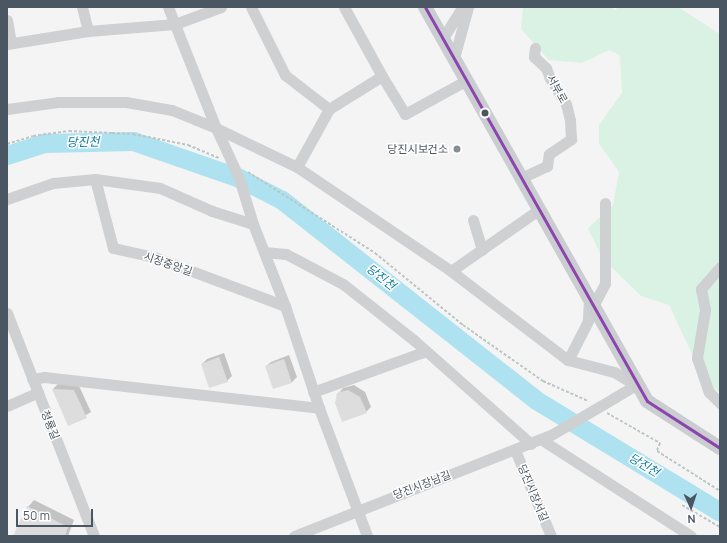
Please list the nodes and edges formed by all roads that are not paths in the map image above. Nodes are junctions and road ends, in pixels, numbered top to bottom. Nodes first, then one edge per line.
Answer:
1 (82, 7) edge
2 (168, 7) edge
3 (221, 7) edge
4 (251, 7) edge
5 (344, 7) edge
6 (426, 7) edge
7 (462, 7) edge
8 (468, 7) edge
9 (7, 20) edge
10 (175, 24) junction
11 (88, 31) junction
12 (443, 38) junction
13 (9, 43) edge
14 (535, 48) dead end
15 (454, 58) junction
16 (382, 76) junction
17 (467, 80) junction
18 (7, 109) edge
19 (328, 109) junction
20 (216, 128) junction
21 (297, 167) junction
22 (521, 178) junction
23 (95, 179) junction
24 (7, 199) edge
25 (605, 203) dead end
26 (538, 210) junction
27 (473, 220) dead end
28 (253, 224) junction
29 (482, 250) junction
30 (264, 252) junction
31 (720, 267) edge
32 (451, 271) junction
33 (591, 303) junction
34 (285, 306) junction
35 (7, 313) edge
36 (426, 350) junction
37 (568, 360) junction
38 (32, 378) junction
39 (636, 386) junction
40 (38, 392) junction
41 (313, 392) junction
42 (720, 403) edge
43 (7, 406) edge
44 (319, 408) junction
45 (541, 440) junction
46 (720, 448) edge
47 (515, 450) junction
48 (357, 510) junction
49 (94, 536) edge
50 (294, 536) edge
51 (367, 536) edge
52 (551, 536) edge
53 (691, 536) edge

1 - 11 street
2 - 10 street
3 - 10 street
4 - 19 street
5 - 16 street
6 - 12 main road
7 - 12 street
8 - 15 street
9 - 13 street
10 - 11 street
10 - 20 street
11 - 13 street
12 - 15 main road
14 - 22 street, 서부로
15 - 17 main road
16 - 17 street
16 - 19 street
17 - 22 main road
18 - 20 street
19 - 21 street
20 - 21 street
20 - 28 street, bridge
21 - 32 street
22 - 26 main road
23 - 24 street
23 - 28 street
23 - 34 street, 시장중앙길
25 - 33 street
26 - 29 street
26 - 33 main road
27 - 29 street
28 - 30 street
29 - 32 street
30 - 34 street
30 - 36 street
31 - 42 street
32 - 37 street
33 - 37 street
33 - 39 main road
34 - 41 street
35 - 38 street, 청룡길
36 - 41 street
36 - 45 street
37 - 39 street
38 - 40 street, 청룡길
38 - 44 street
39 - 45 street, 당진시장남길, bridge
39 - 46 main road
40 - 43 street
40 - 49 street, 청룡길
41 - 44 street
44 - 48 street
45 - 47 street, 당진시장남길
45 - 53 street
47 - 48 street, 당진시장남길
47 - 52 street, 당진시장서길
48 - 50 street, 당진시장남길
48 - 51 street

